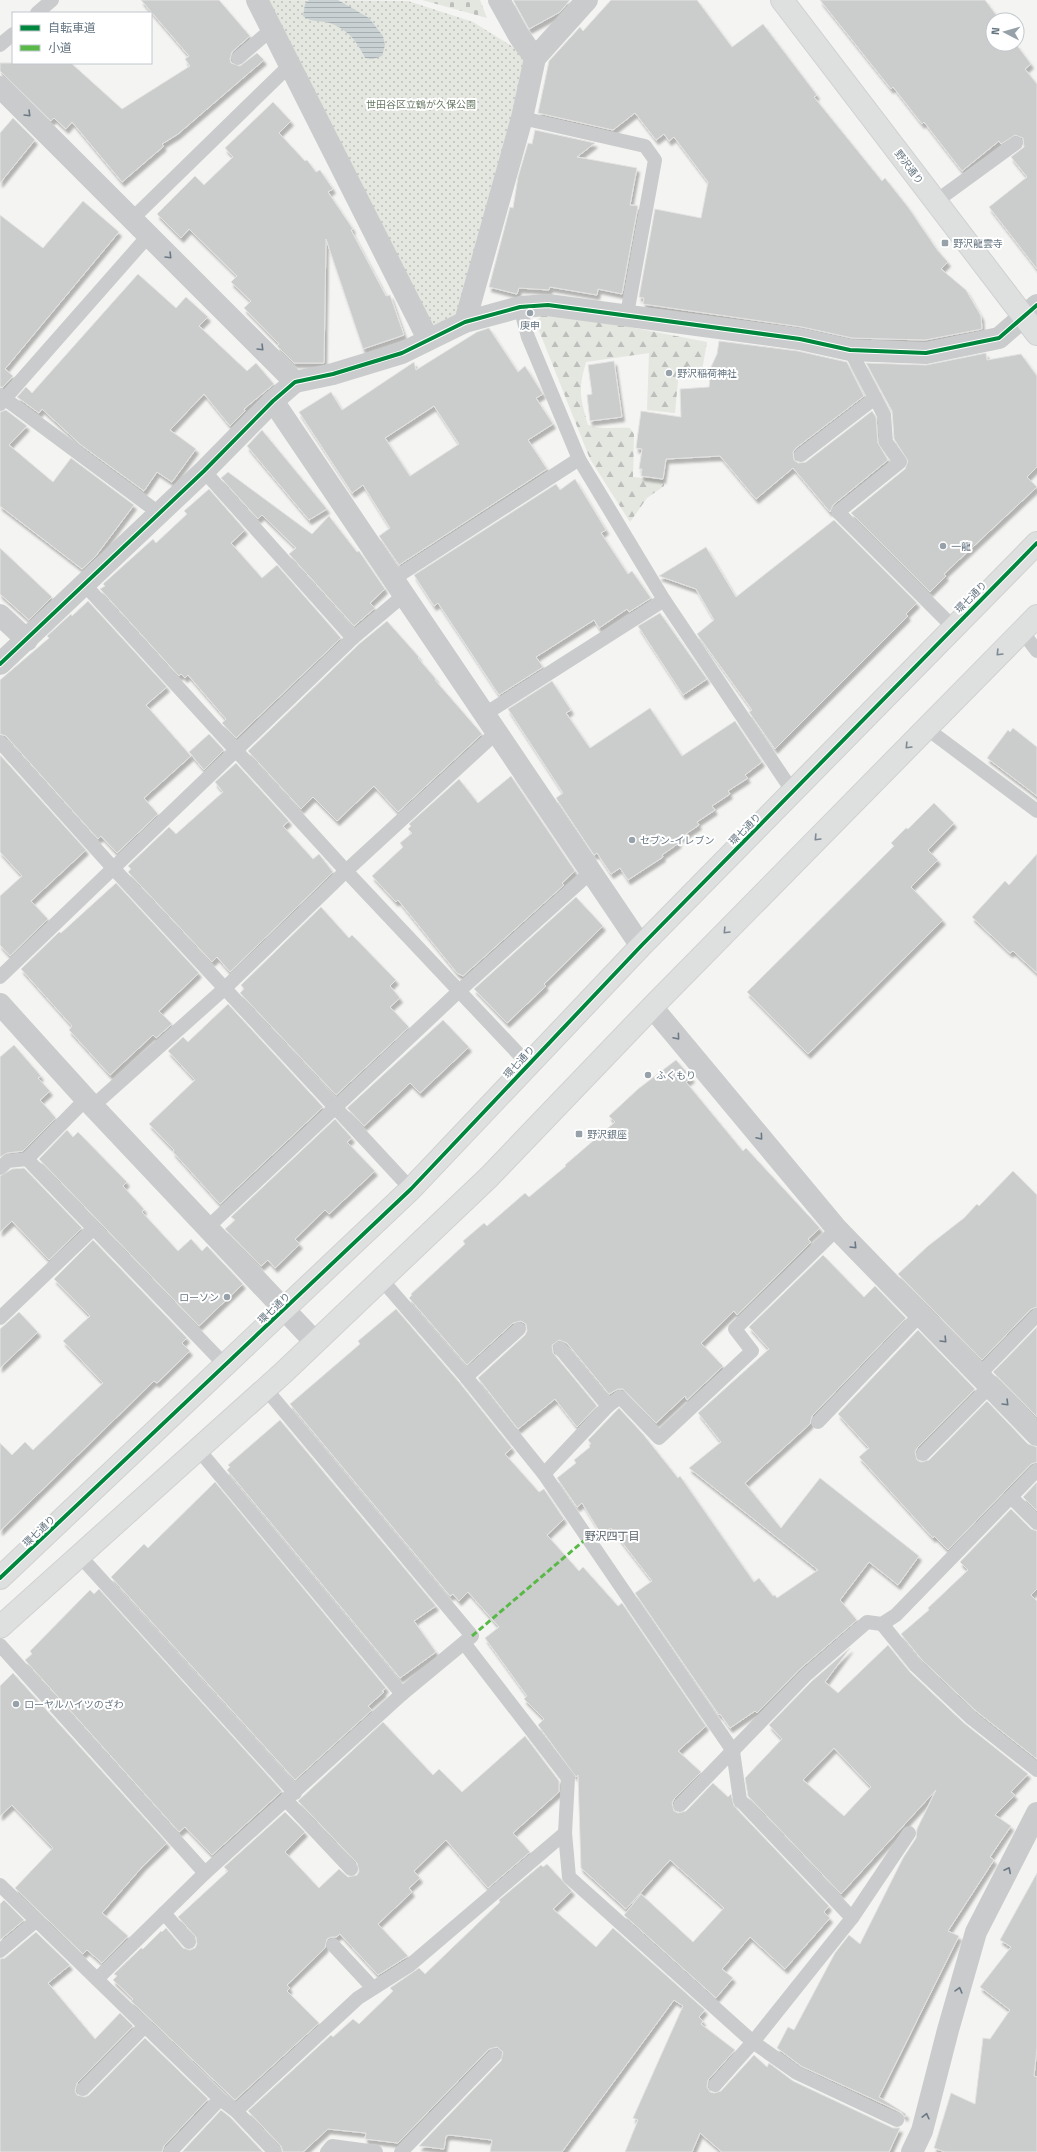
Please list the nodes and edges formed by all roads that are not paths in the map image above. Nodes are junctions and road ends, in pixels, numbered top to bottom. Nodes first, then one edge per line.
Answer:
1 (52, 0) edge
2 (257, 0) edge
3 (499, 0) edge
4 (586, 0) edge
5 (782, 0) edge
6 (38, 12) edge
7 (272, 29) junction
8 (12, 35) edge
9 (0, 45) edge
10 (238, 58) dead end
11 (535, 58) junction
12 (290, 65) junction
13 (2, 95) edge
14 (522, 118) junction
15 (1016, 143) dead end
16 (935, 202) junction
17 (132, 219) junction
18 (149, 236) junction
19 (520, 307) junction
20 (627, 314) junction
21 (1033, 319) edge
22 (465, 322) junction
23 (428, 339) junction
24 (850, 350) junction
25 (295, 382) junction
26 (875, 398) junction
27 (2, 399) edge
28 (273, 401) junction
29 (802, 455) dead end
30 (579, 459) junction
31 (204, 471) junction
32 (159, 513) junction
33 (1037, 543) edge
34 (84, 584) junction
35 (398, 587) junction
36 (664, 600) junction
37 (0, 615) edge
38 (1029, 623) edge
39 (953, 627) junction
40 (353, 638) junction
41 (26, 640) junction
42 (1037, 651) edge
43 (0, 664) edge
44 (485, 714) junction
45 (926, 728) junction
46 (497, 732) junction
47 (0, 742) edge
48 (238, 751) junction
49 (793, 792) junction
50 (1037, 811) edge
51 (114, 869) junction
52 (346, 871) junction
53 (591, 872) junction
54 (641, 946) junction
55 (0, 977) edge
56 (224, 989) junction
57 (458, 992) junction
58 (0, 1004) edge
59 (652, 1008) junction
60 (528, 1064) junction
61 (90, 1102) junction
62 (334, 1107) junction
63 (27, 1159) junction
64 (0, 1168) edge
65 (411, 1189) junction
66 (207, 1228) junction
67 (93, 1229) junction
68 (837, 1229) junction
69 (382, 1280) junction
70 (285, 1308) junction
71 (920, 1315) junction
72 (1037, 1315) edge
73 (0, 1318) edge
74 (520, 1329) dead end
75 (315, 1342) junction
76 (560, 1348) dead end
77 (225, 1365) junction
78 (466, 1377) junction
79 (984, 1381) junction
80 (265, 1388) junction
81 (608, 1406) junction
82 (818, 1422) dead end
83 (1037, 1435) edge
84 (198, 1449) junction
85 (923, 1454) dead end
86 (1037, 1470) edge
87 (544, 1474) junction
88 (1011, 1497) junction
89 (1037, 1523) edge
90 (79, 1555) junction
91 (0, 1578) edge
92 (882, 1624) junction
93 (0, 1627) edge
94 (464, 1643) junction
95 (0, 1645) edge
96 (402, 1694) junction
97 (733, 1751) junction
98 (1037, 1770) edge
99 (290, 1797) junction
100 (680, 1805) dead end
101 (1037, 1812) edge
102 (909, 1833) dead end
103 (565, 1834) junction
104 (351, 1870) dead end
105 (205, 1874) junction
106 (0, 1885) edge
107 (164, 1913) junction
108 (852, 1918) junction
109 (37, 1920) junction
110 (188, 1942) dead end
111 (333, 1945) dead end
112 (0, 1952) edge
113 (97, 1979) junction
114 (373, 1988) junction
115 (144, 2026) junction
116 (753, 2042) junction
117 (495, 2055) dead end
118 (715, 2085) dead end
119 (83, 2089) dead end
120 (220, 2099) junction
121 (236, 2111) junction
122 (897, 2120) dead end
123 (170, 2152) edge
124 (275, 2152) edge
125 (326, 2152) edge
126 (376, 2152) edge
127 (402, 2152) edge
128 (912, 2152) edge

1 - 6 lane
2 - 7 street
3 - 11 street
4 - 11 street
5 - 16 main road, 野沢通り
7 - 10 lane
7 - 12 street
8 - 9 lane
11 - 14 street
12 - 17 lane
12 - 23 street
13 -> 17 street
14 - 20 lane
14 - 22 street
15 - 16 lane
16 - 21 main road, 野沢通り
17 - 18 street
18 -> 25 street
18 - 27 lane
19 - 20 street
19 - 22 street
19 - 30 lane
20 - 24 street
21 - 24 street
22 - 23 street
23 - 25 street
24 - 26 lane
25 - 28 street
26 - 29 lane
26 - 39 lane
27 - 32 lane
28 - 31 street
28 - 35 street
30 - 35 lane
30 - 36 lane
31 - 32 street
31 - 40 lane
32 - 34 street
33 - 39 main road, 環七通り
34 - 41 street
34 - 48 lane
35 - 40 lane
35 - 44 street
36 - 44 lane
36 - 49 lane
37 - 41 street
38 - 42 lane
38 -> 45 main road
39 - 49 main road, 環七通り
40 - 48 lane
41 - 43 street
44 - 46 street
45 - 50 lane
45 -> 59 main road
46 - 52 lane
46 - 53 street
47 - 51 lane
48 - 51 lane
48 - 52 lane
49 - 54 main road, 環七通り
51 - 55 lane
51 - 56 lane
52 - 56 lane
52 - 57 lane
53 - 54 street
53 - 57 lane
54 - 60 main road, 環七通り
56 - 61 lane
56 - 62 lane
57 - 60 lane
57 - 62 lane
58 - 61 street
59 -> 68 street
59 - 69 main road
60 - 65 main road, 環七通り
61 - 63 lane
61 - 66 street
62 - 65 lane
62 - 66 lane
63 - 64 lane
63 - 67 lane
65 - 70 main road, 環七通り
66 - 70 street
67 - 73 lane
67 - 77 lane
68 -> 71 street
68 - 81 lane
69 - 75 main road
69 - 78 lane
70 - 75 street
70 - 77 main road, 環七通り
71 -> 79 street
71 - 82 lane
72 - 79 lane
74 - 78 lane
75 - 80 main road
76 - 81 lane
77 - 91 main road, 環七通り
78 - 87 lane
79 -> 83 street
79 - 85 lane
80 - 84 main road
80 - 94 lane
81 - 87 lane
84 - 90 main road
84 - 96 lane
86 - 88 lane
87 - 97 lane
88 - 89 lane
88 - 92 lane
90 - 93 main road
90 - 99 lane
92 - 97 lane
92 - 98 lane
94 - 96 lane
94 - 103 lane
95 - 105 lane
96 - 99 lane
97 - 100 lane
97 - 108 lane
99 - 104 lane
99 - 105 lane
128 -> 101 street
102 - 108 lane
103 - 114 lane
103 - 116 lane
105 - 107 lane
106 - 109 lane
107 - 110 lane
107 - 113 lane
108 - 116 lane
109 - 112 lane
109 - 113 lane
111 - 114 lane
113 - 115 lane
114 - 121 lane
115 - 119 lane
115 - 120 lane
116 - 118 lane
116 - 122 lane
117 - 127 lane
120 - 121 lane
120 - 123 lane
121 - 124 lane
125 - 126 lane

